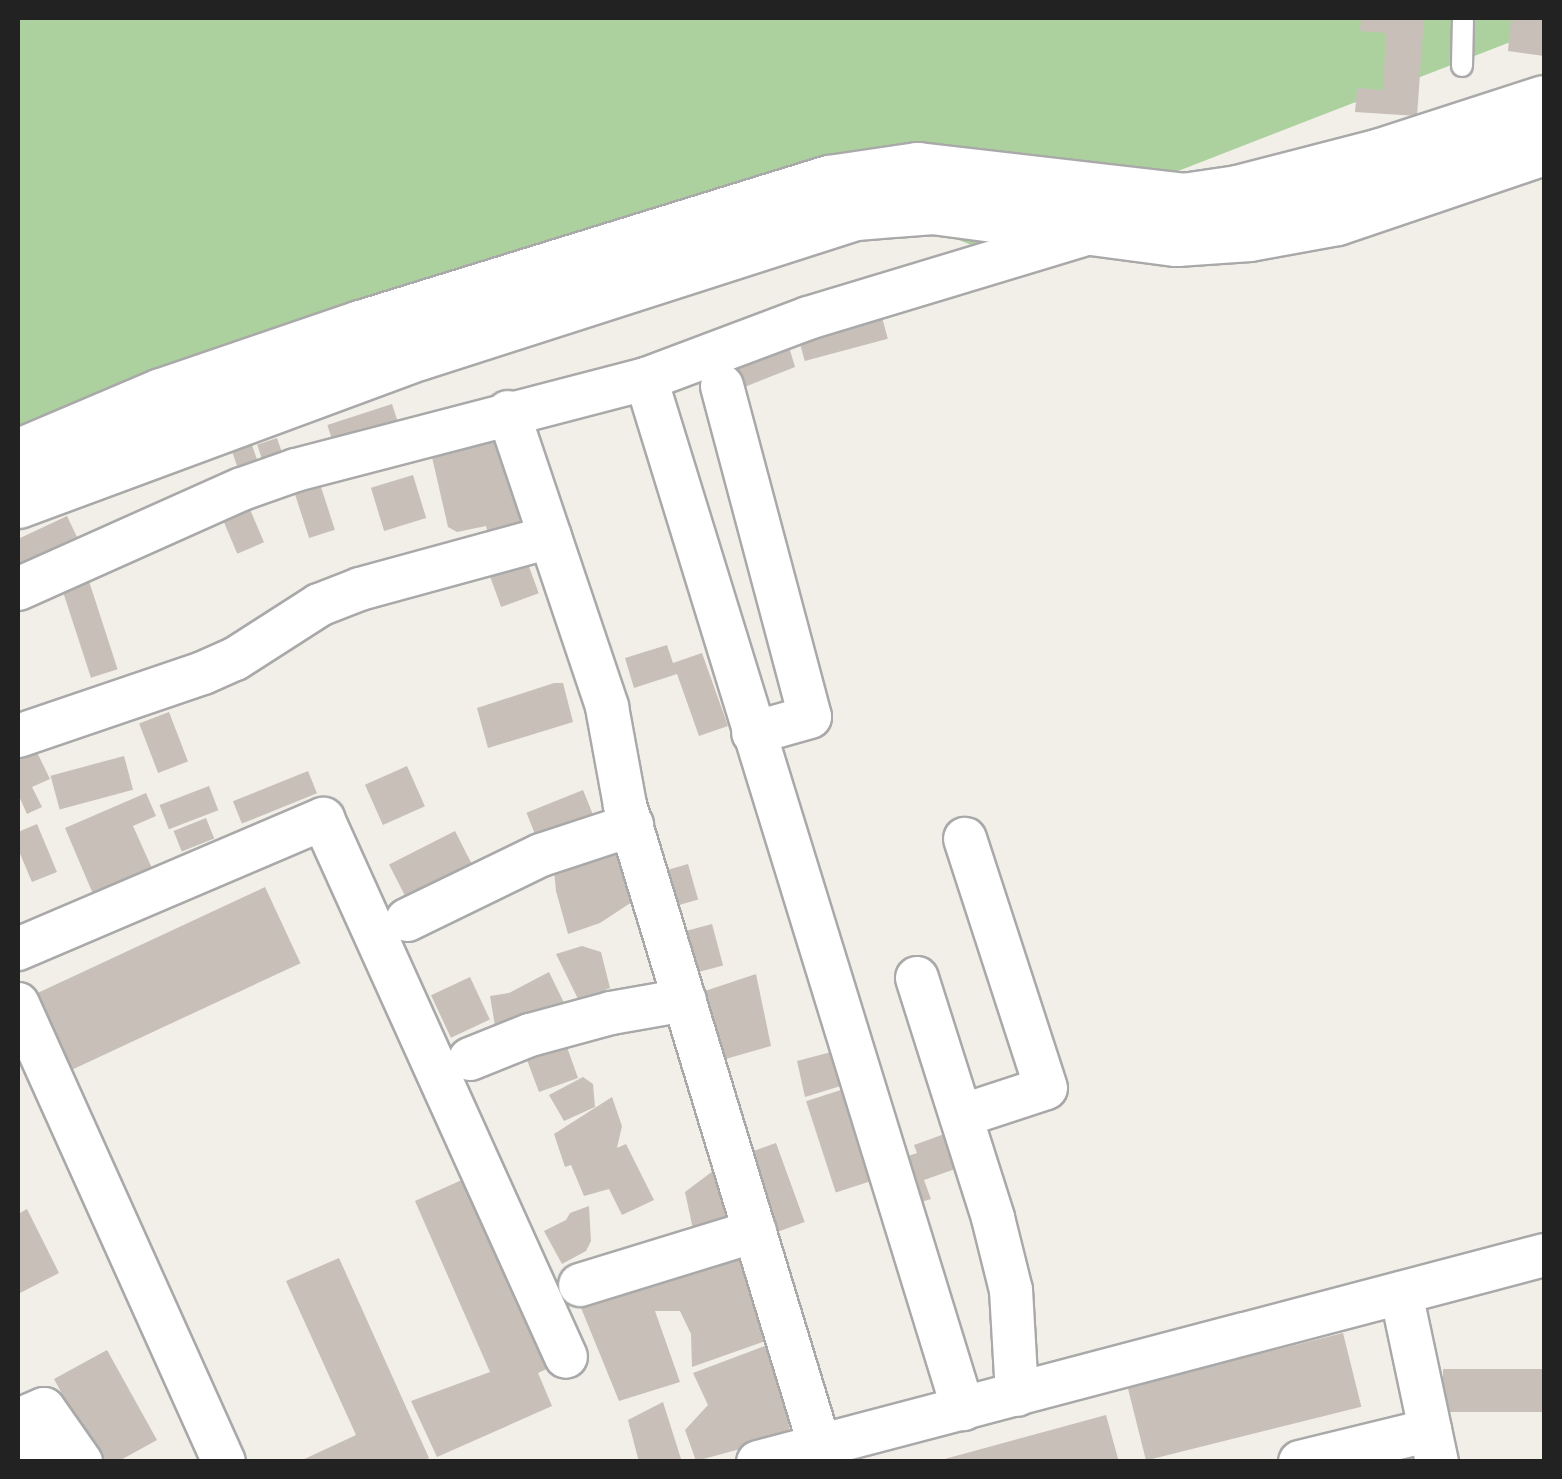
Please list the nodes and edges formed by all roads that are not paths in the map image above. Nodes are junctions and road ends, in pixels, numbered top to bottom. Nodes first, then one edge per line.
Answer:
1 (1463, 18) edge
2 (1462, 66) dead end
3 (1544, 102) edge
4 (1544, 149) edge
5 (1097, 231) junction
6 (646, 379) junction
7 (722, 386) dead end
8 (508, 412) junction
9 (18, 456) edge
10 (18, 502) edge
11 (550, 537) junction
12 (18, 589) edge
13 (753, 732) junction
14 (18, 736) edge
15 (632, 826) junction
16 (965, 838) dead end
17 (407, 920) dead end
18 (18, 950) edge
19 (917, 978) dead end
20 (685, 1000) junction
21 (18, 1004) edge
22 (470, 1059) dead end
23 (961, 1116) junction
24 (755, 1230) junction
25 (1544, 1255) edge
26 (580, 1285) dead end
27 (1401, 1293) junction
28 (566, 1357) dead end
29 (1017, 1395) junction
30 (962, 1409) junction
31 (18, 1420) edge
32 (18, 1434) edge
33 (1434, 1446) edge
34 (820, 1447) junction
35 (882, 1447) edge
36 (1304, 1461) edge
37 (44, 1462) edge
38 (80, 1462) edge
39 (224, 1462) edge
40 (758, 1462) edge

1 - 2 lane
3 - 9 street
4 - 5 street
5 - 6 street
5 - 10 street
6 - 8 street
6 - 13 street
7 - 13 street
8 - 11 street
8 - 12 street
11 - 14 street
11 - 15 street
13 - 30 street
15 - 17 street
15 - 20 street
16 - 23 street
18 - 28 street
19 - 23 street
20 - 22 street
20 - 24 street
21 - 39 street
23 - 29 street
24 - 26 street
24 - 34 street
25 - 27 street
27 - 29 street
27 - 33 street
29 - 30 street
30 - 35 street
31 - 38 street
32 - 37 street
33 - 36 street
34 - 35 street
34 - 40 street

